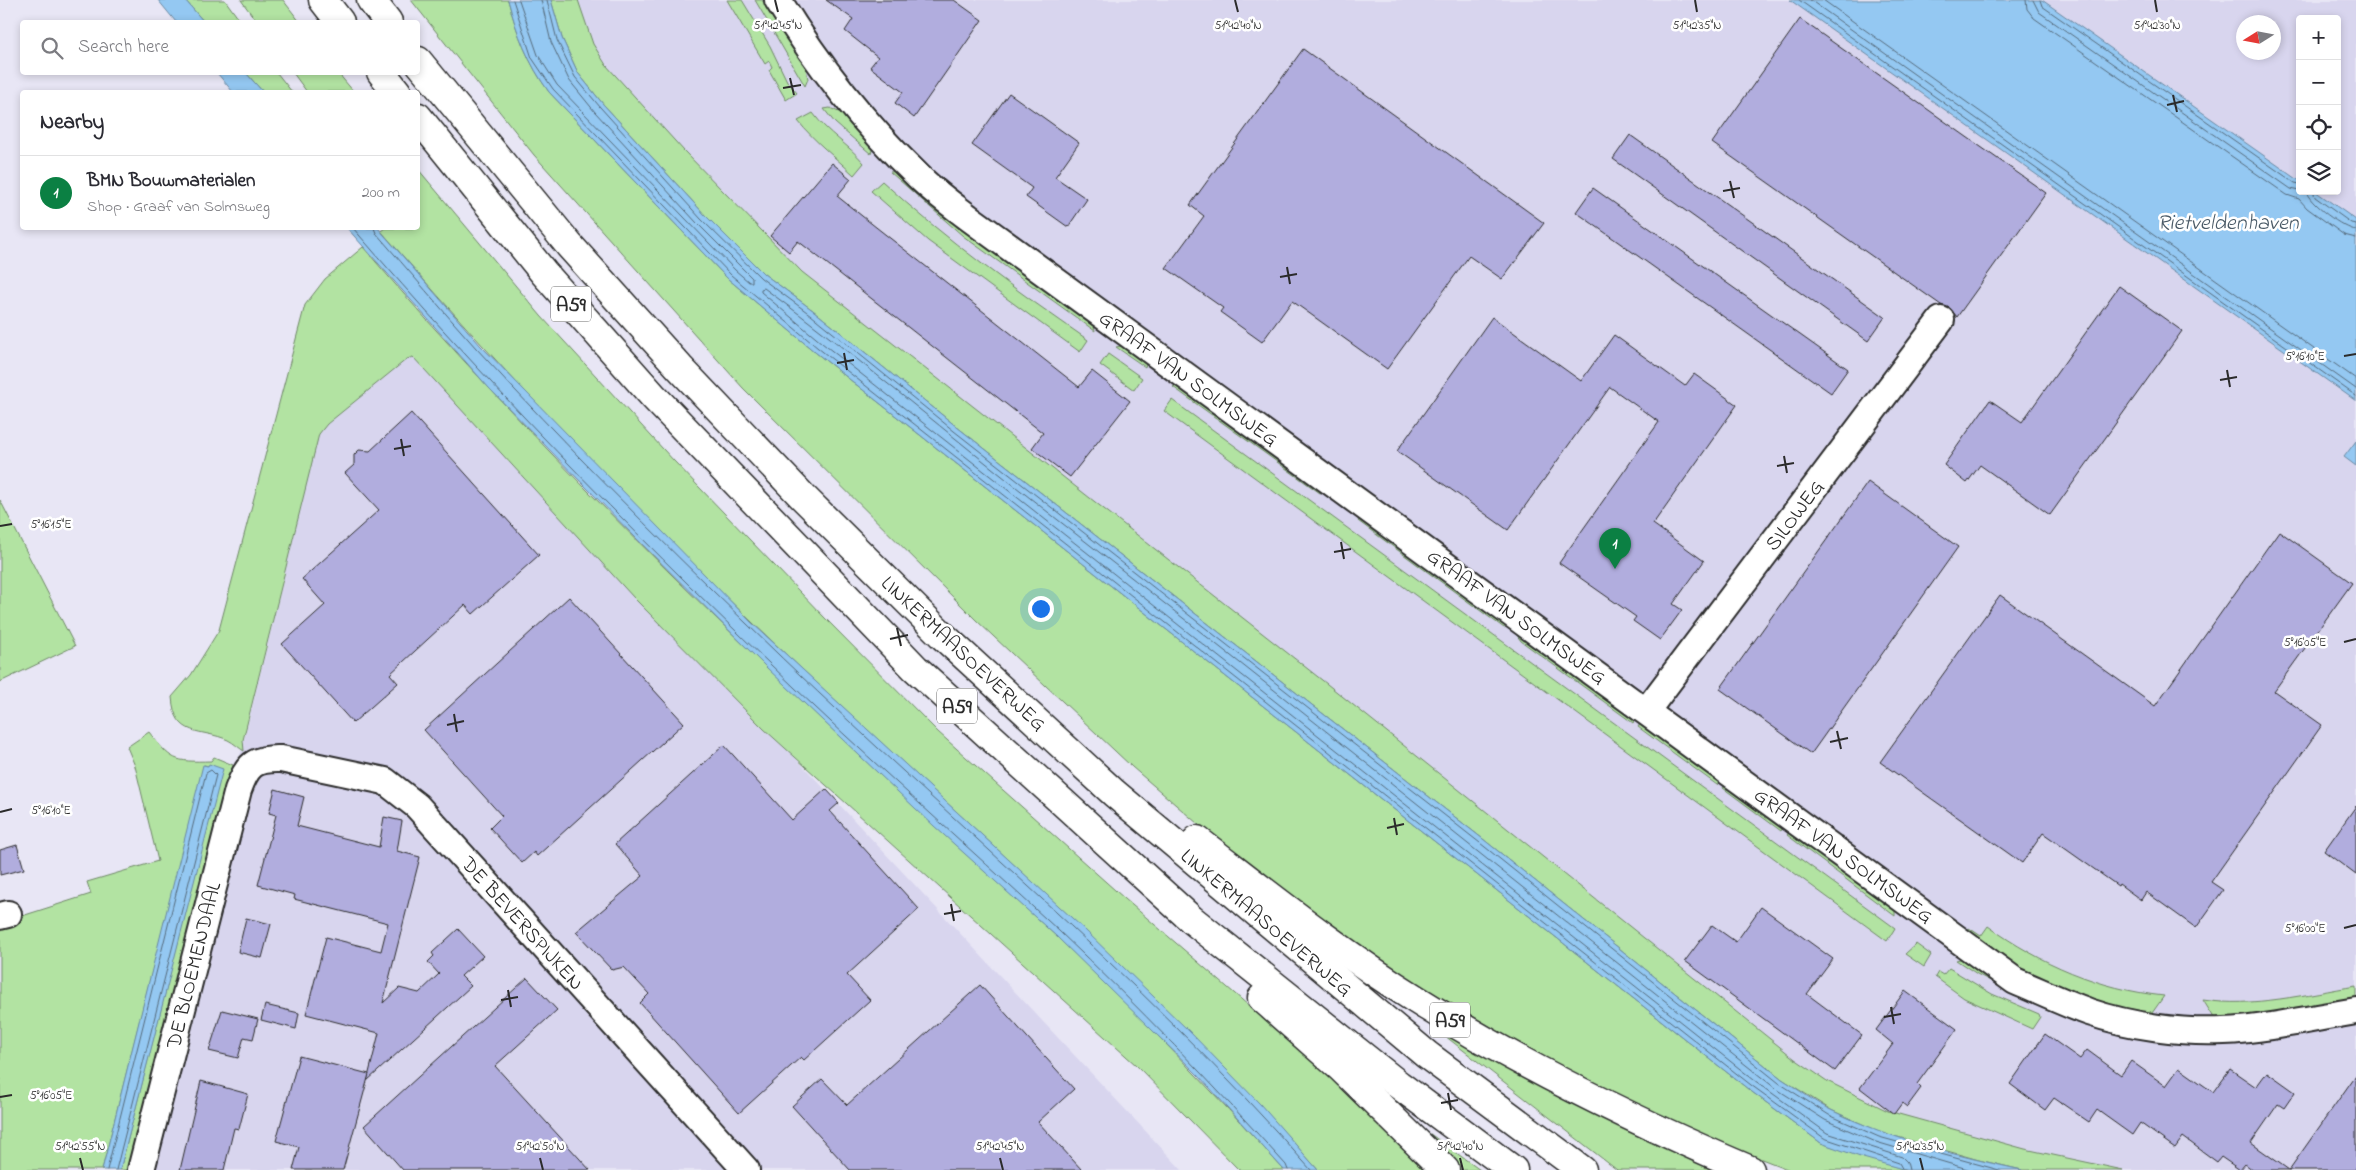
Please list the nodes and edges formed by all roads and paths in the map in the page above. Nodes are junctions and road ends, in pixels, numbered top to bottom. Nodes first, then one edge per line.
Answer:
1 (323, 0) edge
2 (371, 0) edge
3 (778, 0) edge
4 (338, 20) edge
5 (386, 20) edge
6 (420, 64) edge
7 (383, 75) edge
8 (395, 90) edge
9 (420, 119) edge
10 (1941, 320) dead end
11 (1647, 710) junction
12 (253, 764) joint
13 (1114, 793) junction
14 (1191, 919) junction
15 (2356, 1011) edge
16 (141, 1170) edge
17 (746, 1170) edge
18 (1445, 1170) edge
19 (1513, 1170) edge
20 (1582, 1170) edge
21 (1750, 1170) edge

1 - 4 highway
2 - 5 highway
3 - 11 street, GRAAF VAN SOLMSWEG
6 - 13 highway, LINKERMAASOEVERWEG / A59
7 - 8 highway
9 - 14 highway, LINKERMAASOEVERWEG / A59
10 - 11 street, SILOWEG
11 - 15 street, GRAAF VAN SOLMSWEG
12 - 16 street, DE BLOEMENDAAL
12 - 17 street, DE BEVERSPIJKEN
13 - 20 highway, LINKERMAASOEVERWEG / A59
13 - 21 highway, A59
14 - 18 highway, A59
14 - 19 highway, LINKERMAASOEVERWEG / A59

